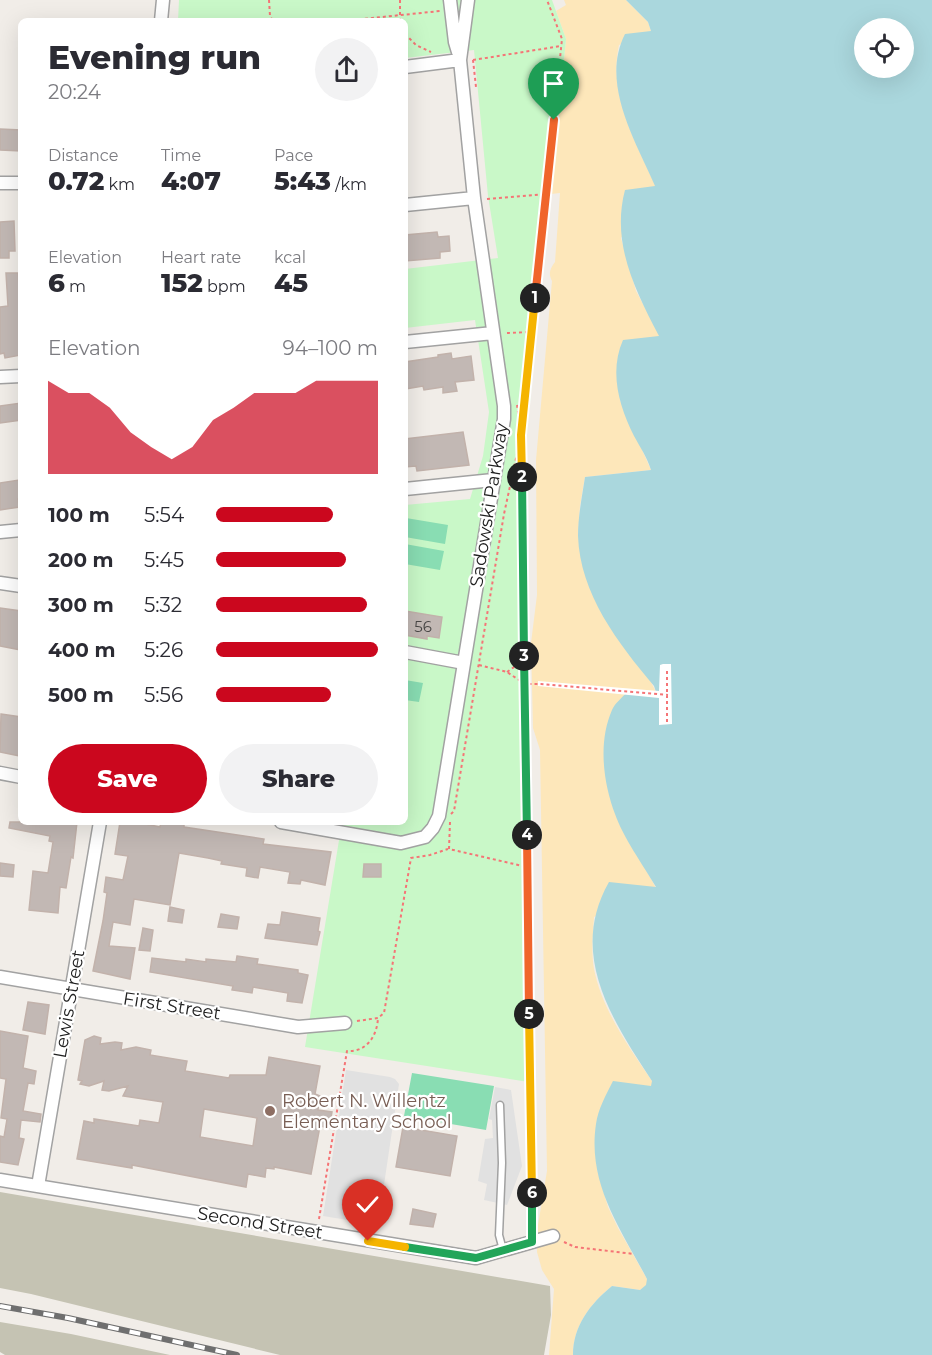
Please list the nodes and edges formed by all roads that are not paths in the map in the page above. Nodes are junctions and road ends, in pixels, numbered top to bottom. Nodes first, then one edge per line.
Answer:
1 (163, 0) edge
2 (450, 0) edge
3 (468, 0) edge
4 (161, 18) edge
5 (467, 60) junction
6 (408, 67) edge
7 (0, 183) edge
8 (18, 183) edge
9 (474, 198) junction
10 (408, 205) edge
11 (493, 333) junction
12 (408, 342) edge
13 (18, 376) edge
14 (0, 377) edge
15 (493, 480) junction
16 (408, 489) edge
17 (18, 530) edge
18 (0, 532) edge
19 (0, 583) edge
20 (18, 586) edge
21 (408, 653) edge
22 (464, 663) junction
23 (0, 773) edge
24 (18, 776) edge
25 (99, 825) edge
26 (297, 825) edge
27 (0, 977) edge
28 (71, 989) junction
29 (345, 1023) road end
30 (500, 1105) dead end
31 (0, 1180) edge
32 (38, 1186) junction
33 (554, 1236) road end
34 (503, 1250) junction

1 - 4 street
2 - 5 street, Sadowski Parkway
3 - 5 street, Sadowski Parkway
5 - 6 street
5 - 9 street, Sadowski Parkway
7 - 8 street
9 - 10 street
9 - 11 street, Sadowski Parkway
11 - 12 street
11 - 15 street, Sadowski Parkway
13 - 14 street
15 - 16 street
15 - 22 street, Sadowski Parkway
17 - 18 street
19 - 20 street
21 - 22 street
22 - 26 street, Sadowski Parkway
23 - 24 street
25 - 28 street, Lewis Street
27 - 28 street, First Street
28 - 29 street, First Street
28 - 32 street, Lewis Street
30 - 34 lane
31 - 32 street, Second Street
32 - 34 street, Second Street
33 - 34 street, Second Street

